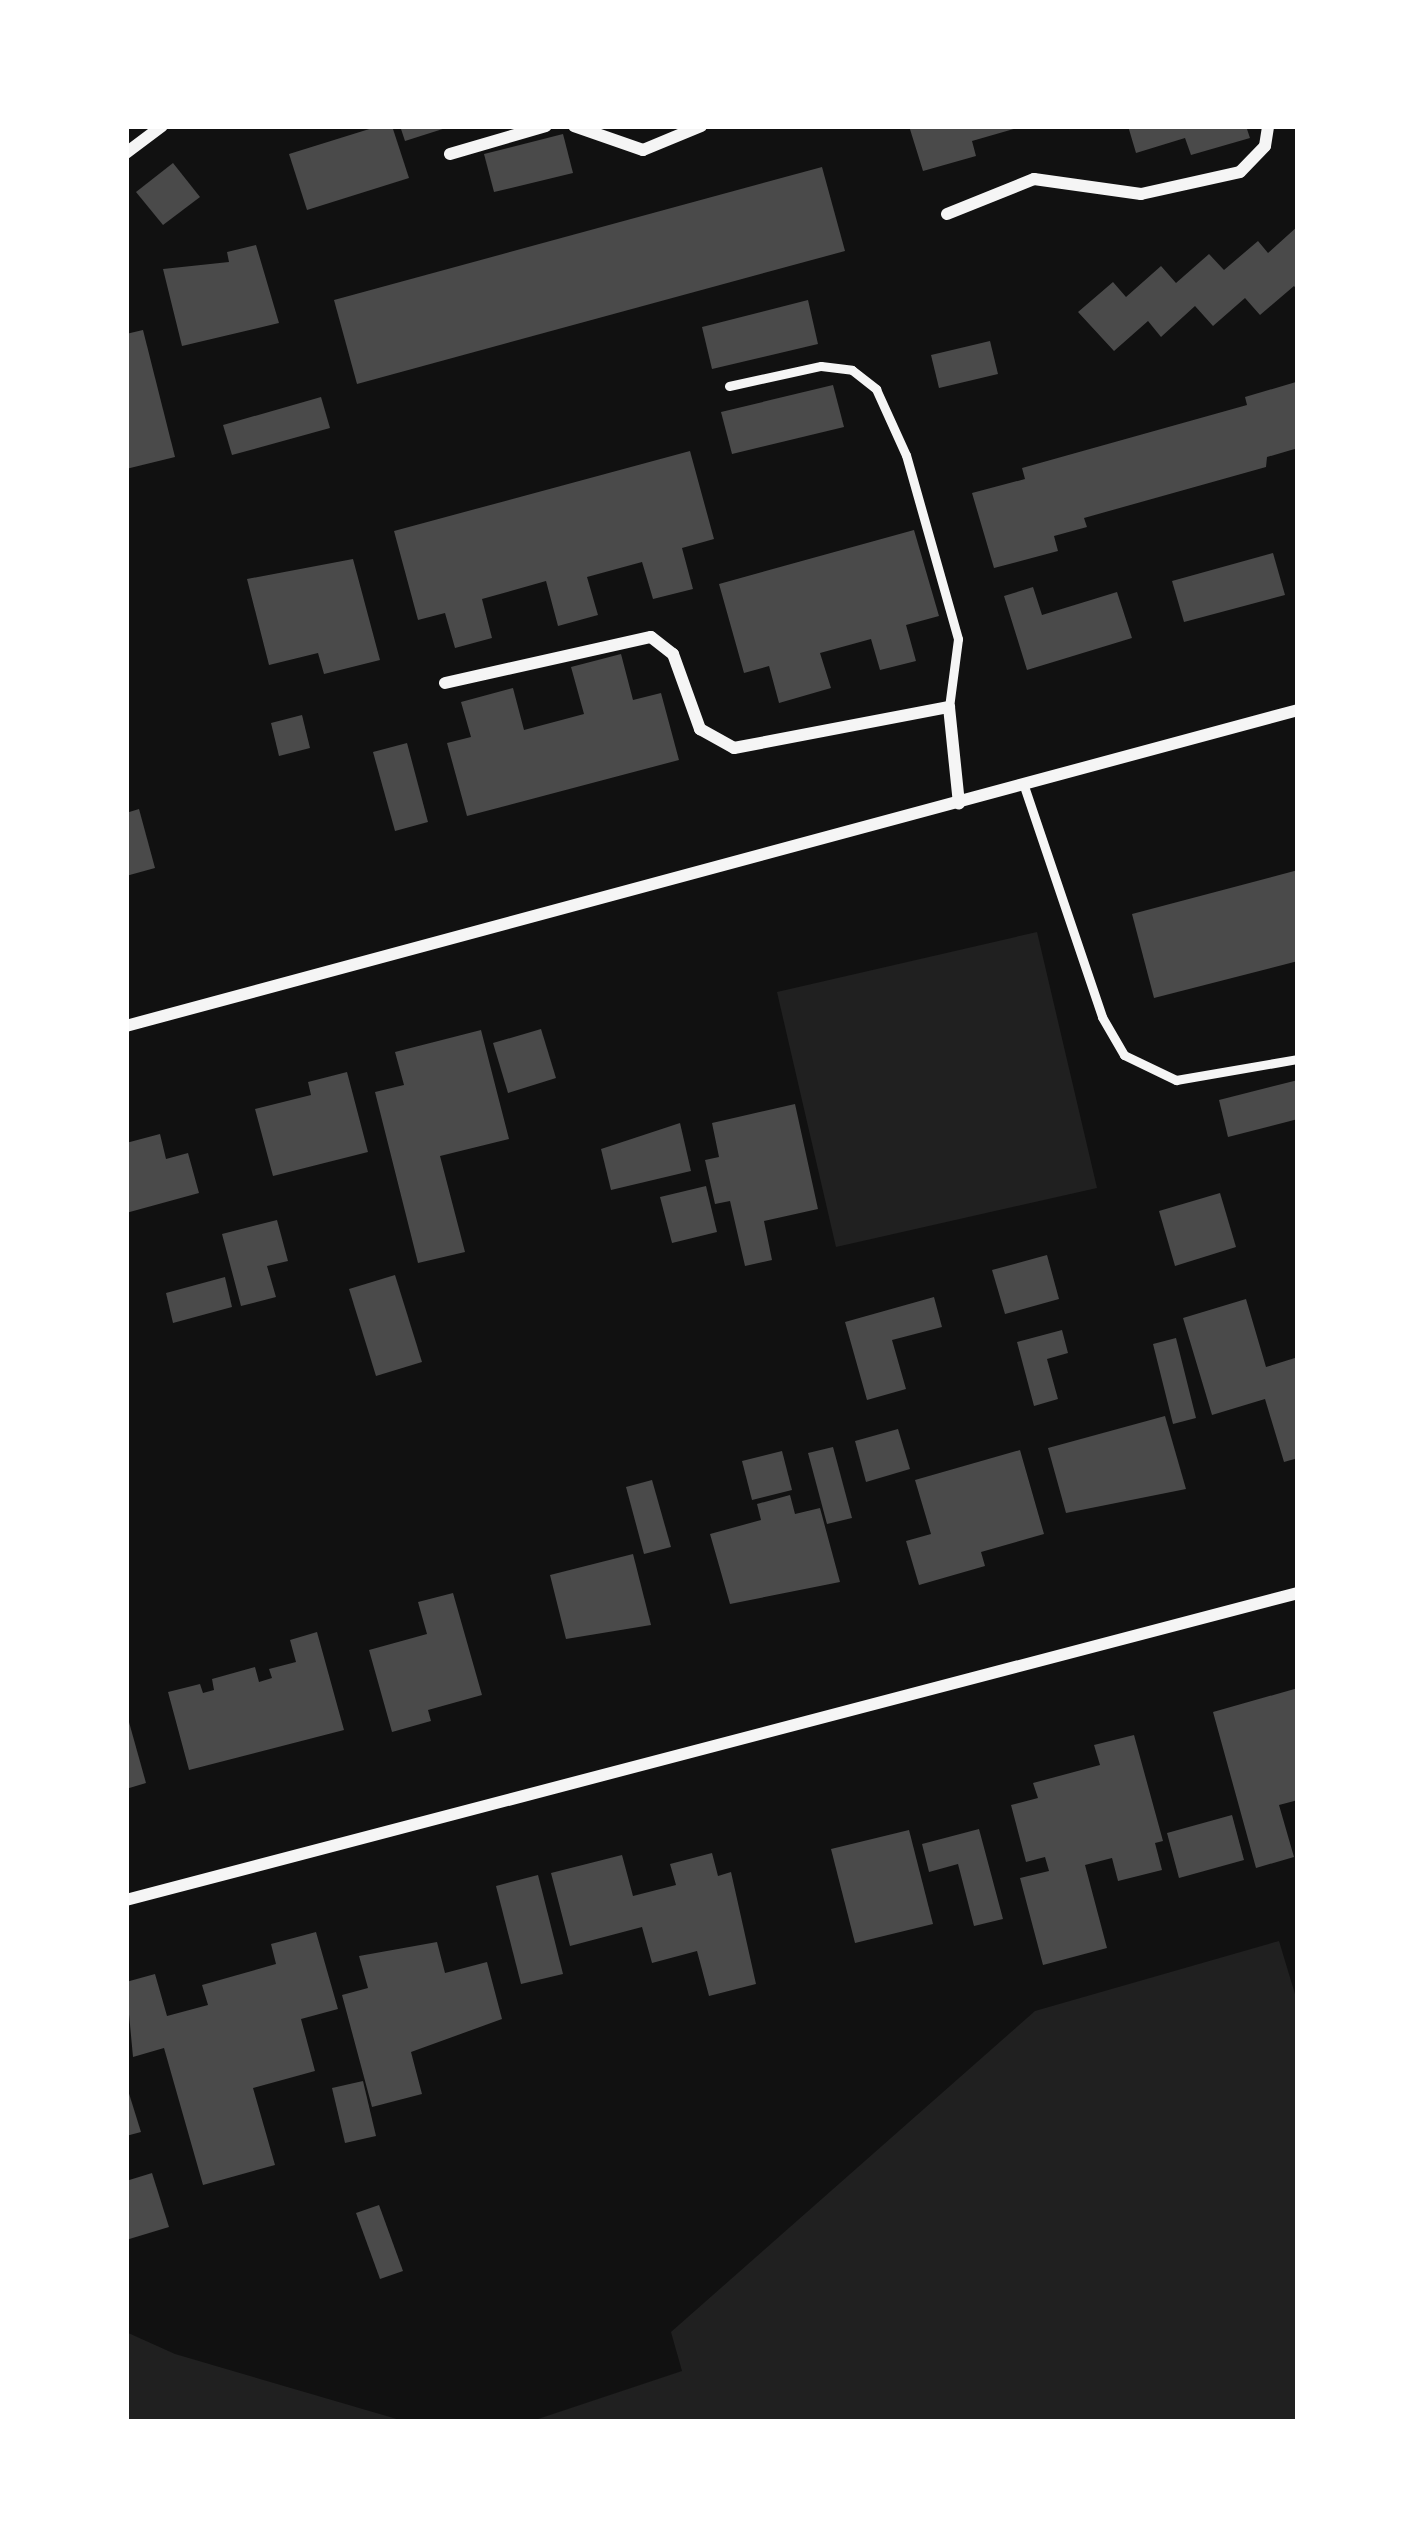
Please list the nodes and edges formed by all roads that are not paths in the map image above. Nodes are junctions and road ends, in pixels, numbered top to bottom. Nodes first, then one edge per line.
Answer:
1 (162, 126) edge
2 (546, 126) edge
3 (574, 126) edge
4 (700, 126) edge
5 (1268, 126) edge
6 (126, 153) edge
7 (450, 154) dead end
8 (947, 214) dead end
9 (729, 386) dead end
10 (445, 683) dead end
11 (949, 706) junction
12 (1298, 710) edge
13 (1024, 786) junction
14 (959, 802) junction
15 (126, 1026) edge
16 (1298, 1059) edge
17 (1298, 1594) edge
18 (126, 1900) edge

1 - 6 street
2 - 7 street
3 - 4 street
5 - 8 street
9 - 11 lane
10 - 11 street
11 - 14 street
12 - 13 street
13 - 14 street
13 - 16 lane
14 - 15 street
17 - 18 street

